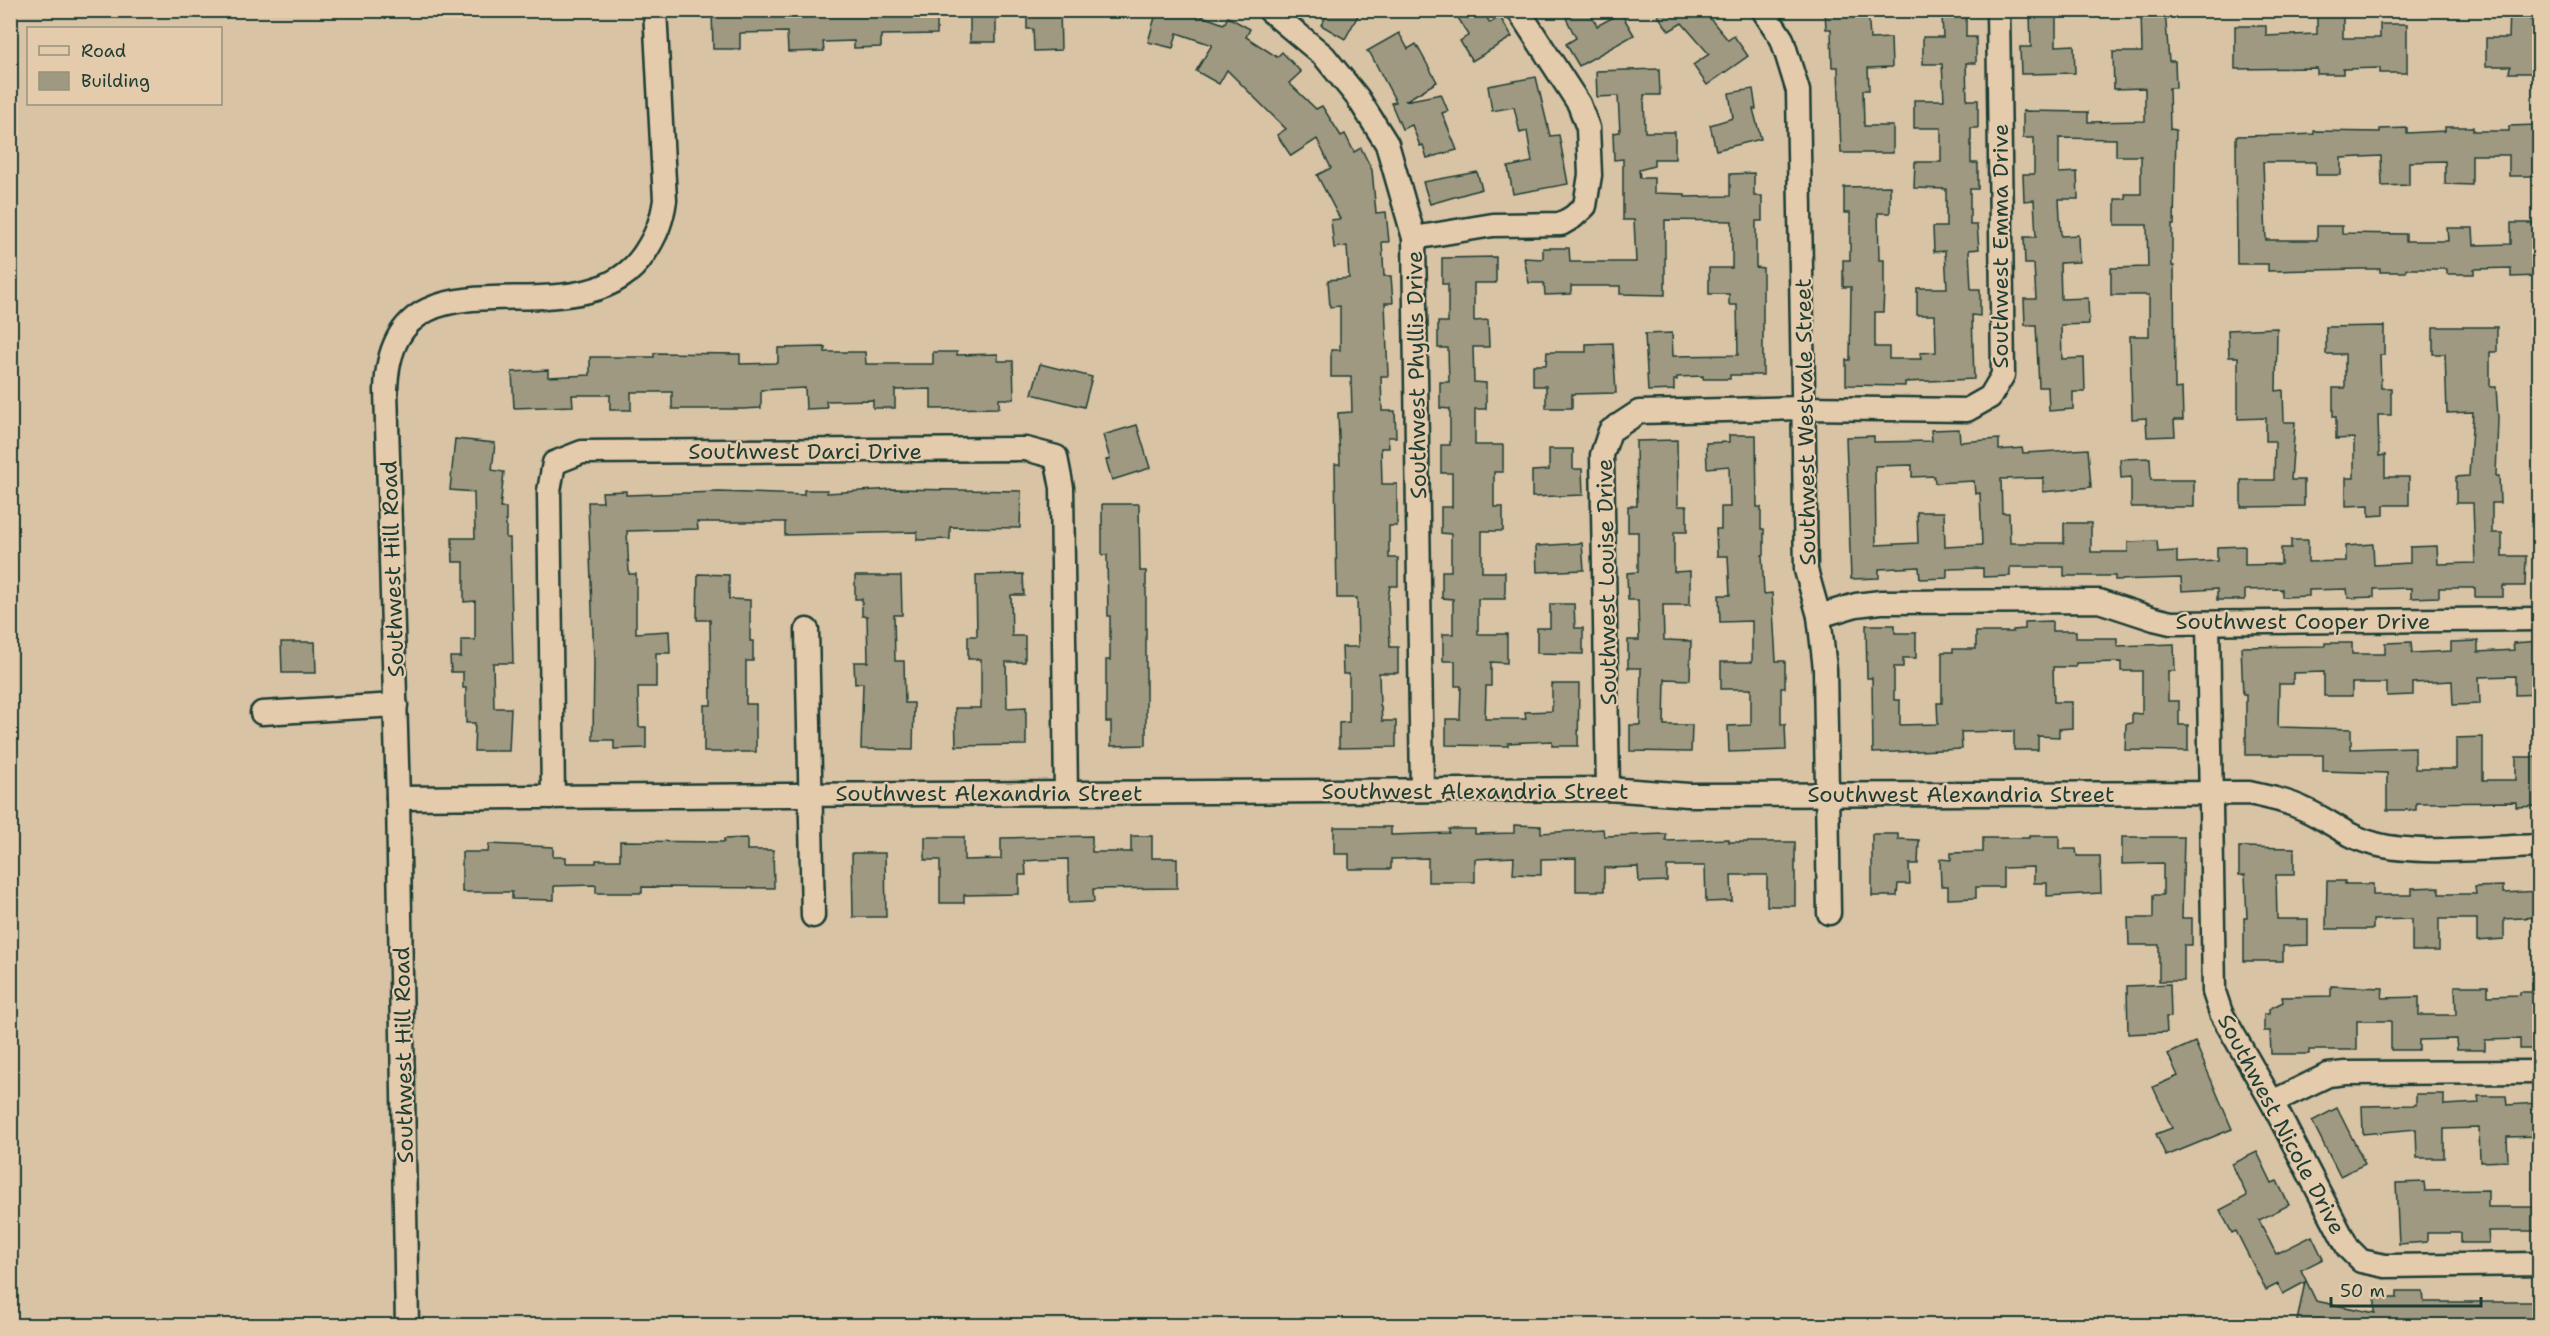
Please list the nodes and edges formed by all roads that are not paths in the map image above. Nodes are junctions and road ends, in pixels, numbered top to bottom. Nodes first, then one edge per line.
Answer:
1 (655, 10) edge
2 (1269, 10) edge
3 (1518, 10) edge
4 (1763, 10) edge
5 (1998, 10) edge
6 (1414, 238) junction
7 (1803, 408) junction
8 (1819, 616) junction
9 (2540, 619) edge
10 (2208, 622) junction
11 (807, 630) dead end
12 (396, 705) junction
13 (262, 713) dead end
14 (1608, 789) junction
15 (1422, 790) junction
16 (1066, 793) junction
17 (2210, 793) junction
18 (811, 795) junction
19 (1826, 795) junction
20 (553, 797) junction
21 (398, 798) junction
22 (2540, 846) edge
23 (1828, 913) dead end
24 (813, 916) dead end
25 (2540, 1072) edge
26 (2272, 1102) junction
27 (2540, 1264) edge
28 (407, 1326) edge

1 - 12 street, Southwest Hill Road
2 - 6 street, Southwest Phyllis Drive
3 - 6 street
4 - 7 street, Southwest Westvale Street
5 - 7 street, Southwest Emma Drive
6 - 15 street, Southwest Phyllis Drive
7 - 8 street, Southwest Westvale Street
7 - 14 street, Southwest Louise Drive
8 - 10 street, Southwest Cooper Drive
8 - 19 street, Southwest Westvale Street
9 - 10 street, Southwest Cooper Drive
10 - 17 street, Southwest Nicole Drive
11 - 18 street
12 - 13 street
12 - 21 street, Southwest Hill Road
14 - 15 street, Southwest Alexandria Street
14 - 19 street, Southwest Alexandria Street
15 - 16 street, Southwest Alexandria Street
16 - 18 street, Southwest Alexandria Street
16 - 20 street, Southwest Darci Drive
17 - 19 street, Southwest Alexandria Street
17 - 22 street, Southwest Alexandria Street
17 - 26 street, Southwest Nicole Drive
18 - 20 street, Southwest Alexandria Street
18 - 24 street
19 - 23 street, Southwest Westvale Street
20 - 21 street, Southwest Alexandria Street
21 - 28 street, Southwest Hill Road
25 - 26 street
26 - 27 street, Southwest Nicole Drive

